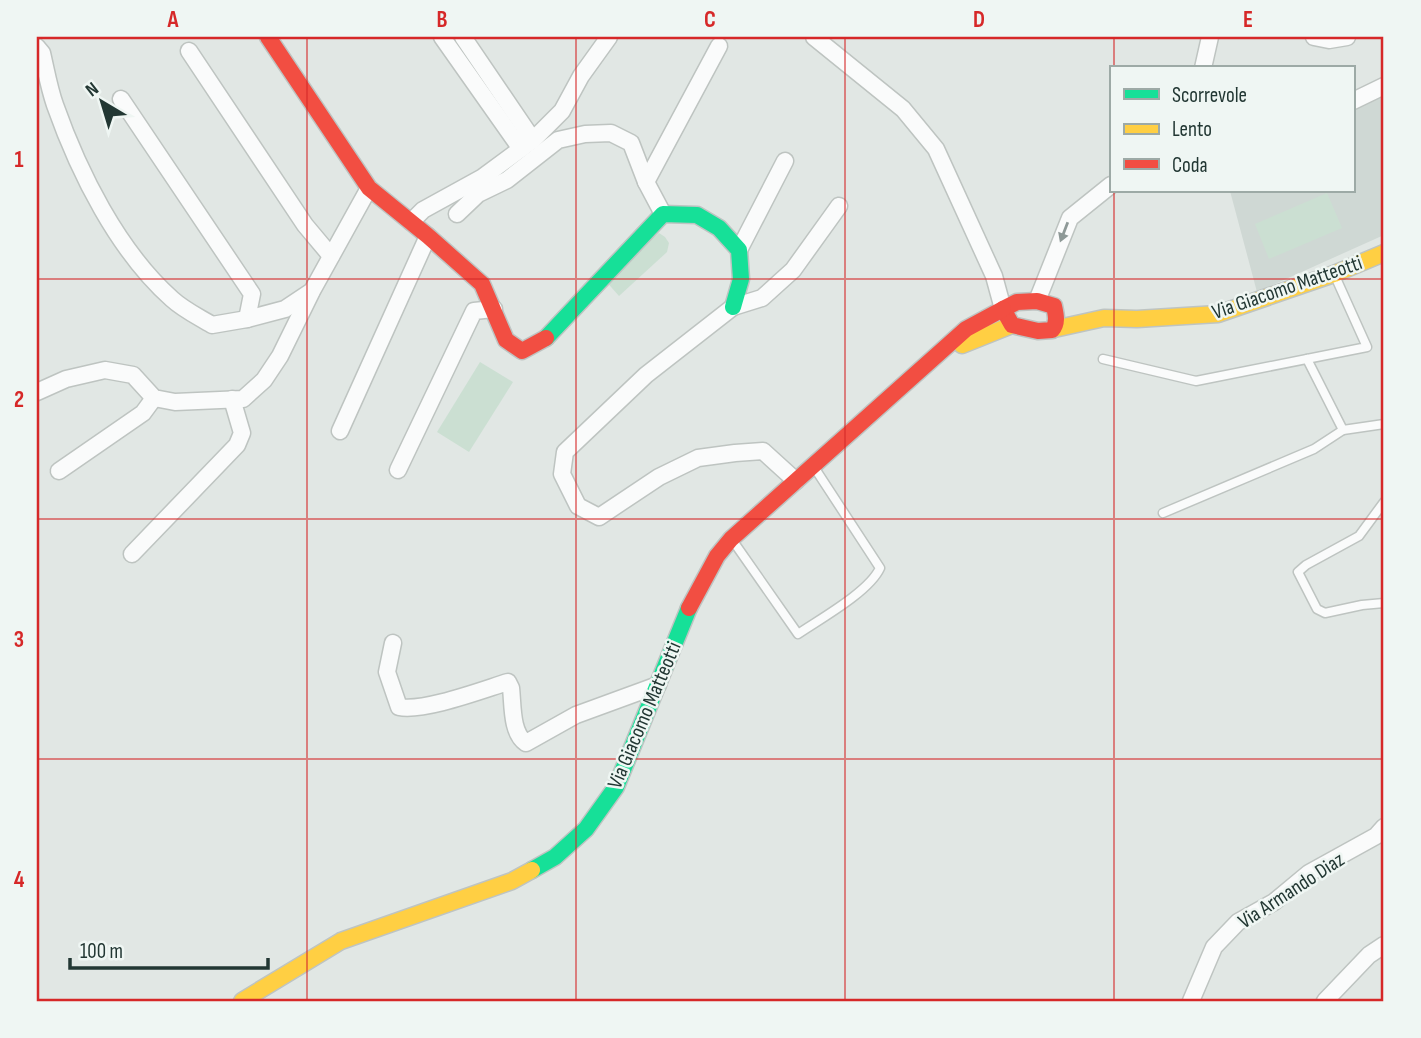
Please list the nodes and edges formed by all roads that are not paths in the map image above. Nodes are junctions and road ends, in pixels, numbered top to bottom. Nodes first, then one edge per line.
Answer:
1 (268, 37) edge
2 (442, 37) edge
3 (463, 37) edge
4 (609, 37) edge
5 (814, 37) edge
6 (1210, 37) edge
7 (1314, 37) edge
8 (1347, 37) edge
9 (719, 46) dead end
10 (37, 47) edge
11 (189, 51) dead end
12 (1203, 66) edge
13 (1384, 86) edge
14 (121, 99) dead end
15 (1354, 101) edge
16 (527, 145) junction
17 (785, 161) dead end
18 (646, 182) junction
19 (1110, 186) edge
20 (369, 187) junction
21 (839, 206) dead end
22 (663, 214) junction
23 (457, 215) dead end
24 (411, 222) junction
25 (428, 236) junction
26 (739, 250) junction
27 (1384, 253) edge
28 (331, 256) junction
29 (1334, 274) junction
30 (312, 291) junction
31 (1037, 301) junction
32 (1010, 306) junction
33 (733, 307) junction
34 (1066, 308) junction
35 (494, 309) junction
36 (1104, 318) junction
37 (247, 320) junction
38 (1012, 325) junction
39 (1054, 329) junction
40 (938, 355) junction
41 (1103, 359) dead end
42 (1307, 359) junction
43 (37, 392) edge
44 (154, 398) junction
45 (232, 400) junction
46 (1384, 424) edge
47 (1343, 430) junction
48 (340, 431) dead end
49 (813, 466) junction
50 (398, 470) dead end
51 (59, 471) dead end
52 (796, 481) junction
53 (1384, 502) edge
54 (1163, 513) dead end
55 (731, 539) junction
56 (132, 554) dead end
57 (1384, 603) edge
58 (393, 643) dead end
59 (658, 685) junction
60 (1384, 827) edge
61 (1384, 945) edge
62 (242, 1001) edge
63 (1191, 1001) edge
64 (1325, 1001) edge

1 - 20 street
2 - 16 street
3 - 16 street
4 - 16 street
5 - 32 street
6 - 12 street
7 - 8 street
9 - 18 street
10 - 37 street
11 - 28 street
13 - 15 street
14 - 37 street
16 - 24 street
17 - 26 street
18 - 22 street
18 - 23 street
19 -> 31 street
20 - 24 street
20 - 28 street
21 - 33 street
22 - 26 street
22 - 35 street
24 - 25 street
25 - 35 street
25 - 48 street
26 - 33 street
27 - 29 street, Via Giacomo Matteotti
28 - 30 street
29 - 36 street, Via Giacomo Matteotti
29 - 42 lane
30 - 37 street
30 - 45 street
31 - 32 street, Via Giacomo Matteotti
31 - 34 street, Via Giacomo Matteotti
32 - 38 street
32 - 40 street, Via Giacomo Matteotti
33 - 52 street
34 - 36 street, Via Giacomo Matteotti
34 - 39 street
35 - 50 street
36 - 39 street, Via Giacomo Matteotti
38 - 39 street, Via Giacomo Matteotti
38 - 40 street, Via Giacomo Matteotti
40 - 49 street, Via Giacomo Matteotti
41 - 42 lane
42 - 47 lane
43 - 44 street
44 - 45 street
44 - 51 street
45 - 56 street
46 - 47 lane
47 - 54 lane
49 - 52 street, Via Giacomo Matteotti
49 - 55 lane
52 - 55 street, Via Giacomo Matteotti
53 - 57 lane
55 - 59 street, Via Giacomo Matteotti
58 - 59 street
59 - 62 street, Via Giacomo Matteotti
60 - 63 street, Via Armando Diaz
61 - 64 street

